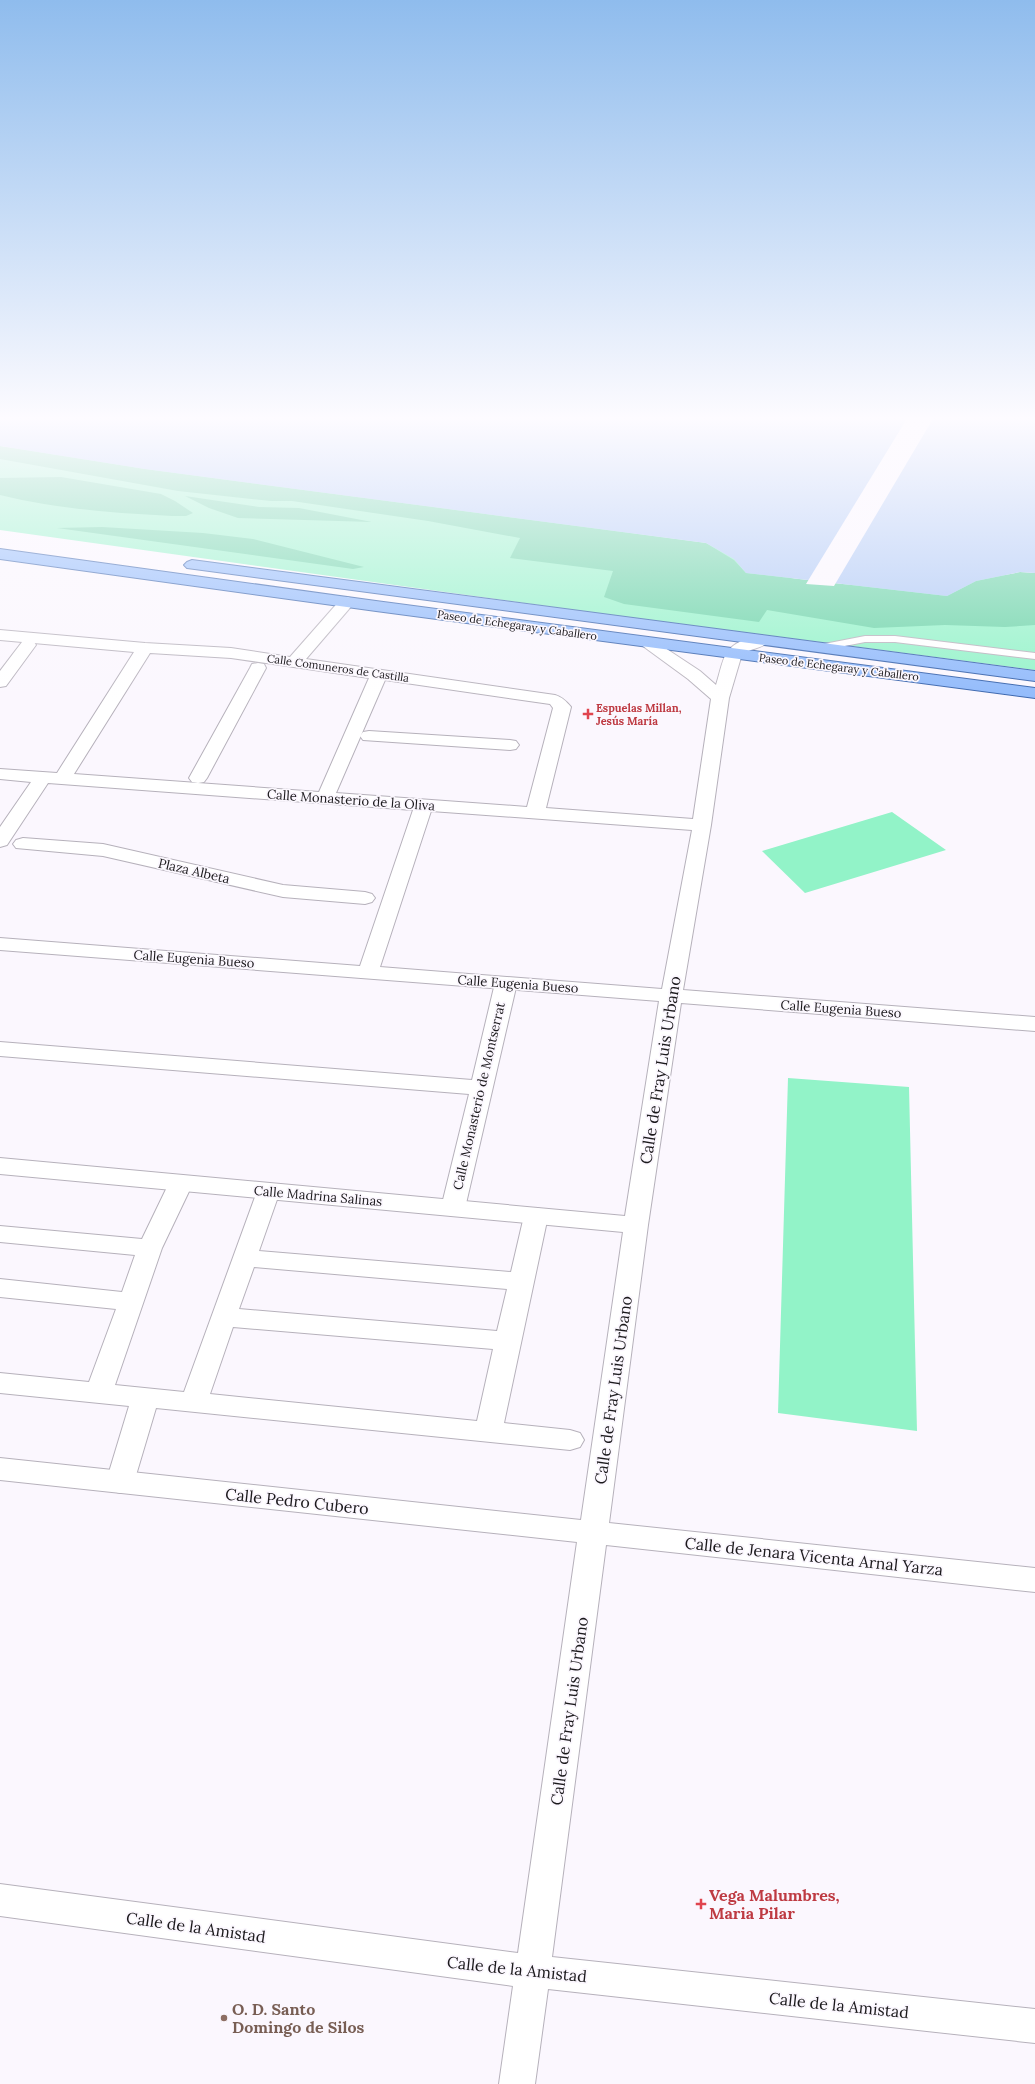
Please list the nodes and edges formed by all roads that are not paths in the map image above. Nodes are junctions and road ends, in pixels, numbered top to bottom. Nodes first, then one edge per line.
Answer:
1 (0, 540) edge
2 (88, 551) dead end
3 (0, 554) edge
4 (174, 563) dead end
5 (347, 602) junction
6 (0, 635) edge
7 (762, 640) junction
8 (644, 641) junction
9 (28, 645) dead end
10 (145, 648) junction
11 (819, 648) junction
12 (734, 654) junction
13 (1035, 656) edge
14 (294, 662) junction
15 (258, 668) dead end
16 (378, 674) junction
17 (1035, 676) edge
18 (0, 682) edge
19 (1035, 693) edge
20 (720, 698) junction
21 (369, 736) dead end
22 (510, 745) dead end
23 (0, 774) edge
24 (43, 777) junction
25 (198, 778) dead end
26 (62, 779) junction
27 (325, 798) junction
28 (424, 805) junction
29 (535, 813) junction
30 (702, 825) junction
31 (0, 841) edge
32 (23, 844) dead end
33 (365, 898) dead end
34 (0, 944) edge
35 (368, 973) junction
36 (506, 983) junction
37 (671, 996) junction
38 (1035, 1024) edge
39 (0, 1049) edge
40 (481, 1088) junction
41 (0, 1166) edge
42 (181, 1183) junction
43 (268, 1191) junction
44 (453, 1208) junction
45 (536, 1216) junction
46 (636, 1225) junction
47 (0, 1234) edge
48 (150, 1248) junction
49 (245, 1258) junction
50 (522, 1282) junction
51 (0, 1288) edge
52 (132, 1302) junction
53 (224, 1317) junction
54 (508, 1341) junction
55 (0, 1383) edge
56 (99, 1393) junction
57 (145, 1398) junction
58 (194, 1403) junction
59 (488, 1432) junction
60 (570, 1440) dead end
61 (0, 1469) edge
62 (120, 1482) junction
63 (593, 1532) junction
64 (1035, 1580) edge
65 (0, 1900) edge
66 (533, 1971) junction
67 (1035, 2026) edge
68 (517, 2084) edge

1 - 2 main road
3 - 5 main road, Paseo de Echegaray y Caballero
4 - 7 main road, Paseo de Echegaray y Caballero
5 - 8 main road, Paseo de Echegaray y Caballero
5 - 14 street
6 - 10 street, Calle Comuneros de Castilla
7 - 11 main road, Paseo de Echegaray y Caballero
7 - 12 street
8 - 12 main road, Paseo de Echegaray y Caballero
8 - 20 street
9 - 18 street
10 - 14 street, Calle Comuneros de Castilla
10 - 26 street
11 - 13 lane
11 - 17 main road, Paseo de Echegaray y Caballero
12 - 19 main road, Paseo de Echegaray y Caballero
12 - 20 street, Calle de Fray Luis Urbano
14 - 16 street, Calle Comuneros de Castilla
15 - 25 street
16 - 27 street
16 - 29 street, Calle Comuneros de Castilla
20 - 30 street, Calle de Fray Luis Urbano
21 - 22 street
23 - 24 street, Calle Monasterio de la Oliva
24 - 26 street, Calle Monasterio de la Oliva
24 - 31 street
26 - 27 street, Calle Monasterio de la Oliva
27 - 28 street, Calle Monasterio de la Oliva
28 - 29 street, Calle Monasterio de la Oliva
28 - 35 street
29 - 30 street, Calle Monasterio de la Oliva
30 - 37 street, Calle de Fray Luis Urbano
32 - 33 street, Plaza Albeta
34 - 35 street, Calle Eugenia Bueso
35 - 36 street, Calle Eugenia Bueso
36 - 37 street, Calle Eugenia Bueso
36 - 40 street, Calle Monasterio de Montserrat
37 - 38 street, Calle Eugenia Bueso
37 - 46 street, Calle de Fray Luis Urbano
39 - 40 street
40 - 44 street, Calle Monasterio de Montserrat
41 - 42 street, Calle Madrina Salinas
42 - 43 street, Calle Madrina Salinas
42 - 48 street
43 - 44 street, Calle Madrina Salinas
43 - 49 street
44 - 45 street, Calle Madrina Salinas
45 - 46 street, Calle Madrina Salinas
45 - 50 street
46 - 63 street, Calle de Fray Luis Urbano
47 - 48 street
48 - 52 street
49 - 50 street
49 - 53 street
50 - 54 street
51 - 52 street
52 - 56 street
53 - 54 street
53 - 58 street
54 - 59 street
55 - 56 street
56 - 57 street
57 - 58 street
57 - 62 street
58 - 59 street
59 - 60 street
61 - 62 street, Calle Pedro Cubero
62 - 63 street, Calle Pedro Cubero
63 - 64 street, Calle de Jenara Vicenta Arnal Yarza
63 - 66 street, Calle de Fray Luis Urbano
65 - 66 street, Calle de la Amistad
66 - 67 street, Calle de la Amistad
66 - 68 street, Calle de Fray Luis Urbano

